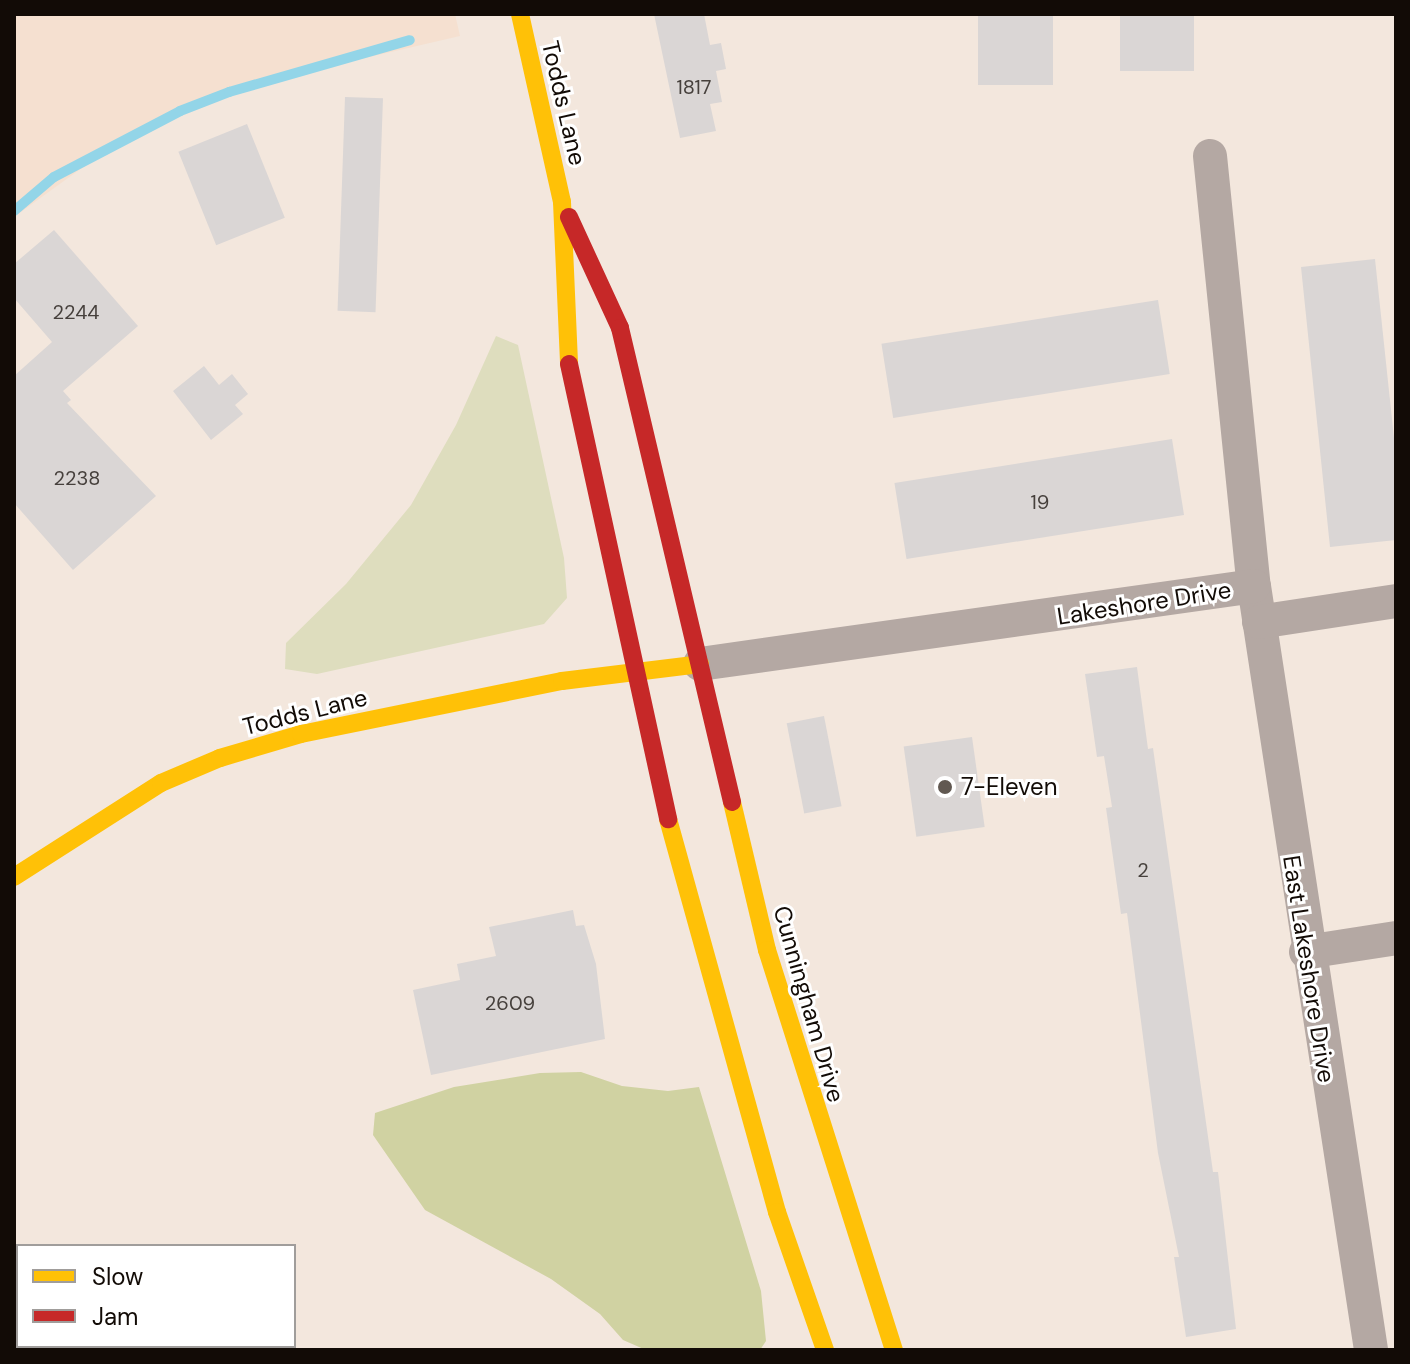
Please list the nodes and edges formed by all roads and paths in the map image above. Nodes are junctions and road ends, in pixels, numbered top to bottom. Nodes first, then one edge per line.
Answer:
1 (520, 14) edge
2 (1210, 156) dead end
3 (562, 202) junction
4 (1254, 586) junction
5 (1396, 601) edge
6 (1259, 622) junction
7 (700, 664) junction
8 (636, 671) junction
9 (14, 877) edge
10 (1396, 938) edge
11 (1306, 952) junction
12 (825, 1350) edge
13 (894, 1350) edge
14 (1371, 1350) edge

1 - 3 main road, Todds Lane
2 - 4 street, Lakeshore Drive
3 - 7 main road, Todds Lane
3 - 8 main road, Todds Lane
4 - 6 street, East Lakeshore Drive
4 - 7 street, Lakeshore Drive
5 - 6 street
6 - 11 street, East Lakeshore Drive
7 - 8 main road, Todds Lane
7 - 13 main road, Cunningham Drive
8 - 9 main road, Todds Lane
8 - 12 main road
10 - 11 street
11 - 14 street, East Lakeshore Drive

